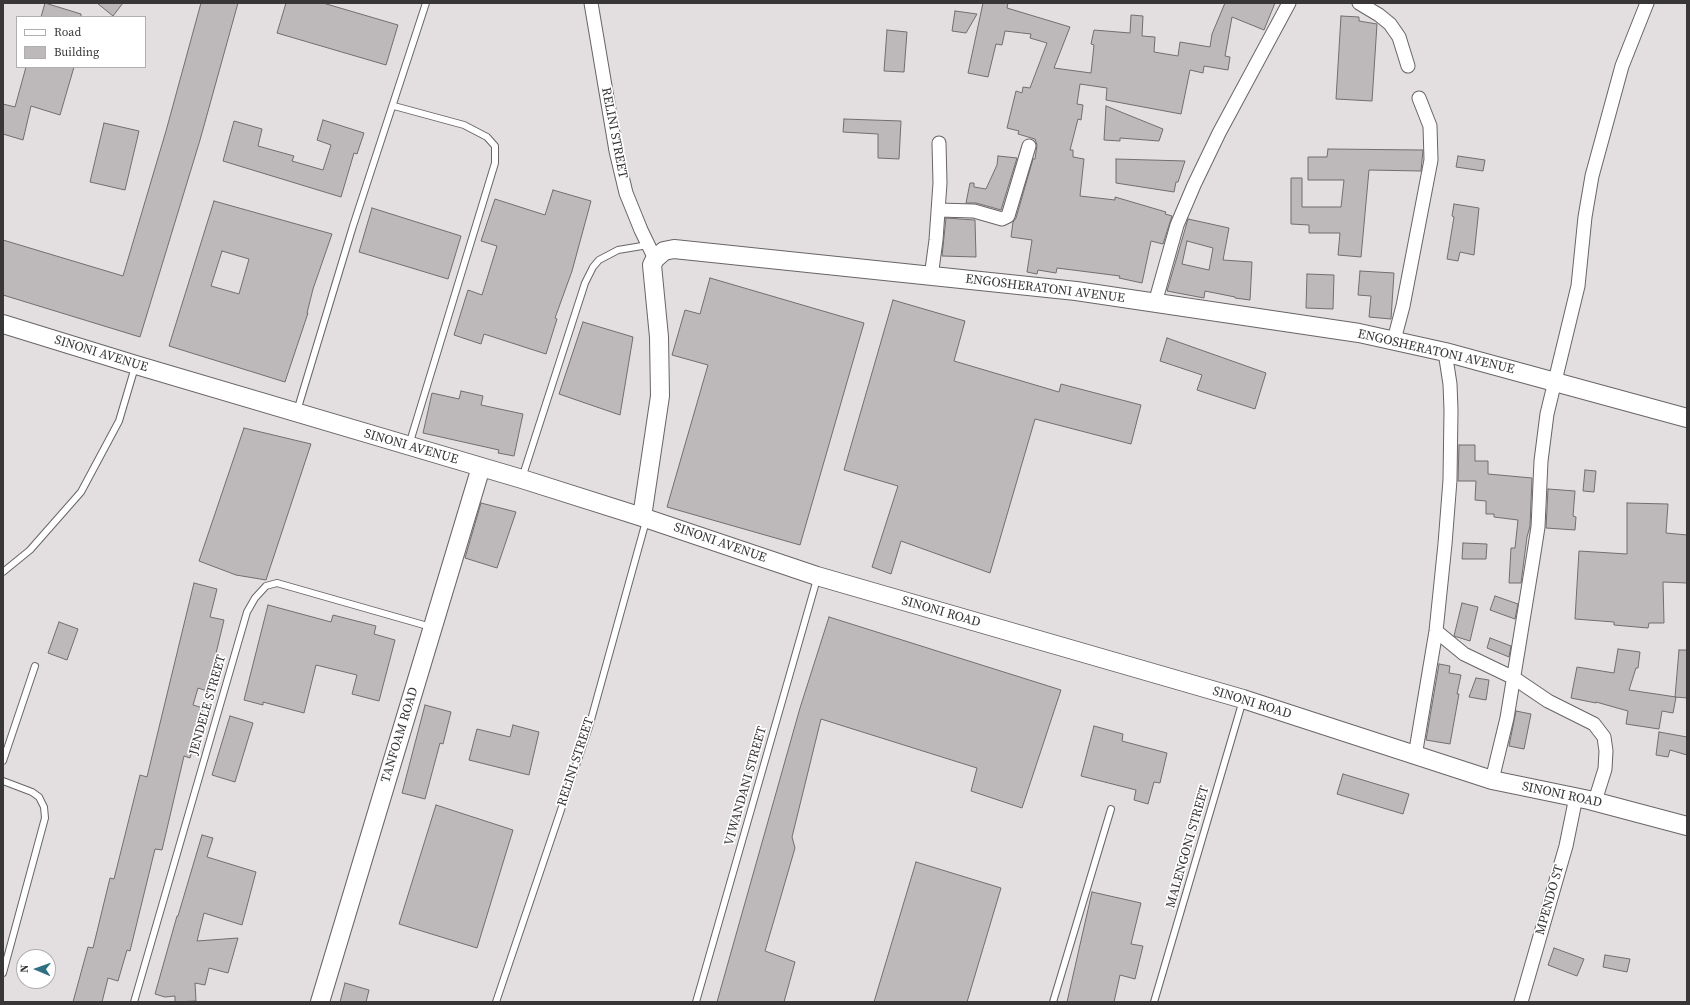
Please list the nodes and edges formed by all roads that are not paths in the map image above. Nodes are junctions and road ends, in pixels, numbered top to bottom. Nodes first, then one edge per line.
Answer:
1 (426, 3) edge
2 (591, 3) edge
3 (1289, 3) edge
4 (1358, 3) edge
5 (1647, 3) edge
6 (1408, 66) dead end
7 (1419, 98) dead end
8 (394, 106) junction
9 (939, 143) dead end
10 (1029, 146) dead end
11 (938, 210) junction
12 (652, 252) junction
13 (931, 277) junction
14 (1155, 303) junction
15 (3, 324) edge
16 (1394, 340) junction
17 (1445, 352) junction
18 (136, 365) junction
19 (1553, 381) junction
20 (297, 413) junction
21 (1687, 418) edge
22 (409, 446) junction
23 (481, 467) junction
24 (522, 479) junction
25 (645, 518) junction
26 (3, 572) edge
27 (817, 576) junction
28 (432, 628) junction
29 (1436, 631) junction
30 (34, 666) dead end
31 (1514, 678) junction
32 (1243, 699) junction
33 (1415, 756) junction
34 (3, 761) edge
35 (1492, 780) junction
36 (3, 781) edge
37 (1576, 797) junction
38 (1595, 801) junction
39 (1111, 809) dead end
40 (1687, 826) edge
41 (3, 973) edge
42 (134, 1002) edge
43 (320, 1002) edge
44 (496, 1002) edge
45 (696, 1002) edge
46 (1053, 1002) edge
47 (1154, 1002) edge
48 (1521, 1002) edge

1 - 8 lane
2 - 12 street, RELINI STREET
3 - 14 street
4 - 6 street
5 - 19 street
7 - 16 street
8 - 20 lane
8 - 22 lane
9 - 11 street
10 - 11 street
11 - 13 street
12 - 13 street, ENGOSHERATONI AVENUE
12 - 24 lane
12 - 25 street
13 - 14 street, ENGOSHERATONI AVENUE
14 - 16 street, ENGOSHERATONI AVENUE
15 - 18 street, SINONI AVENUE
16 - 17 street, ENGOSHERATONI AVENUE
17 - 19 street, ENGOSHERATONI AVENUE
17 - 29 street
18 - 20 street, SINONI AVENUE
18 - 26 lane
19 - 21 street, ENGOSHERATONI AVENUE
19 - 31 street
20 - 22 street, SINONI AVENUE
22 - 23 street, SINONI AVENUE
23 - 24 street, SINONI AVENUE
23 - 28 street, TANFOAM ROAD
24 - 25 street, SINONI AVENUE
25 - 27 street, SINONI AVENUE
25 - 44 lane, RELINI STREET
27 - 32 street, SINONI ROAD
27 - 45 lane, VIWANDANI STREET
28 - 42 lane, JENDELE STREET
28 - 43 street, TANFOAM ROAD
29 - 31 street
29 - 33 street
30 - 34 lane
31 - 35 street
31 - 38 street
32 - 33 street, SINONI ROAD
32 - 47 lane, MALENGONI STREET
33 - 35 street, SINONI ROAD
35 - 37 street, SINONI ROAD
36 - 41 lane
37 - 38 street, SINONI ROAD
37 - 48 street, MPENDO ST
38 - 40 street, SINONI ROAD
39 - 46 lane

